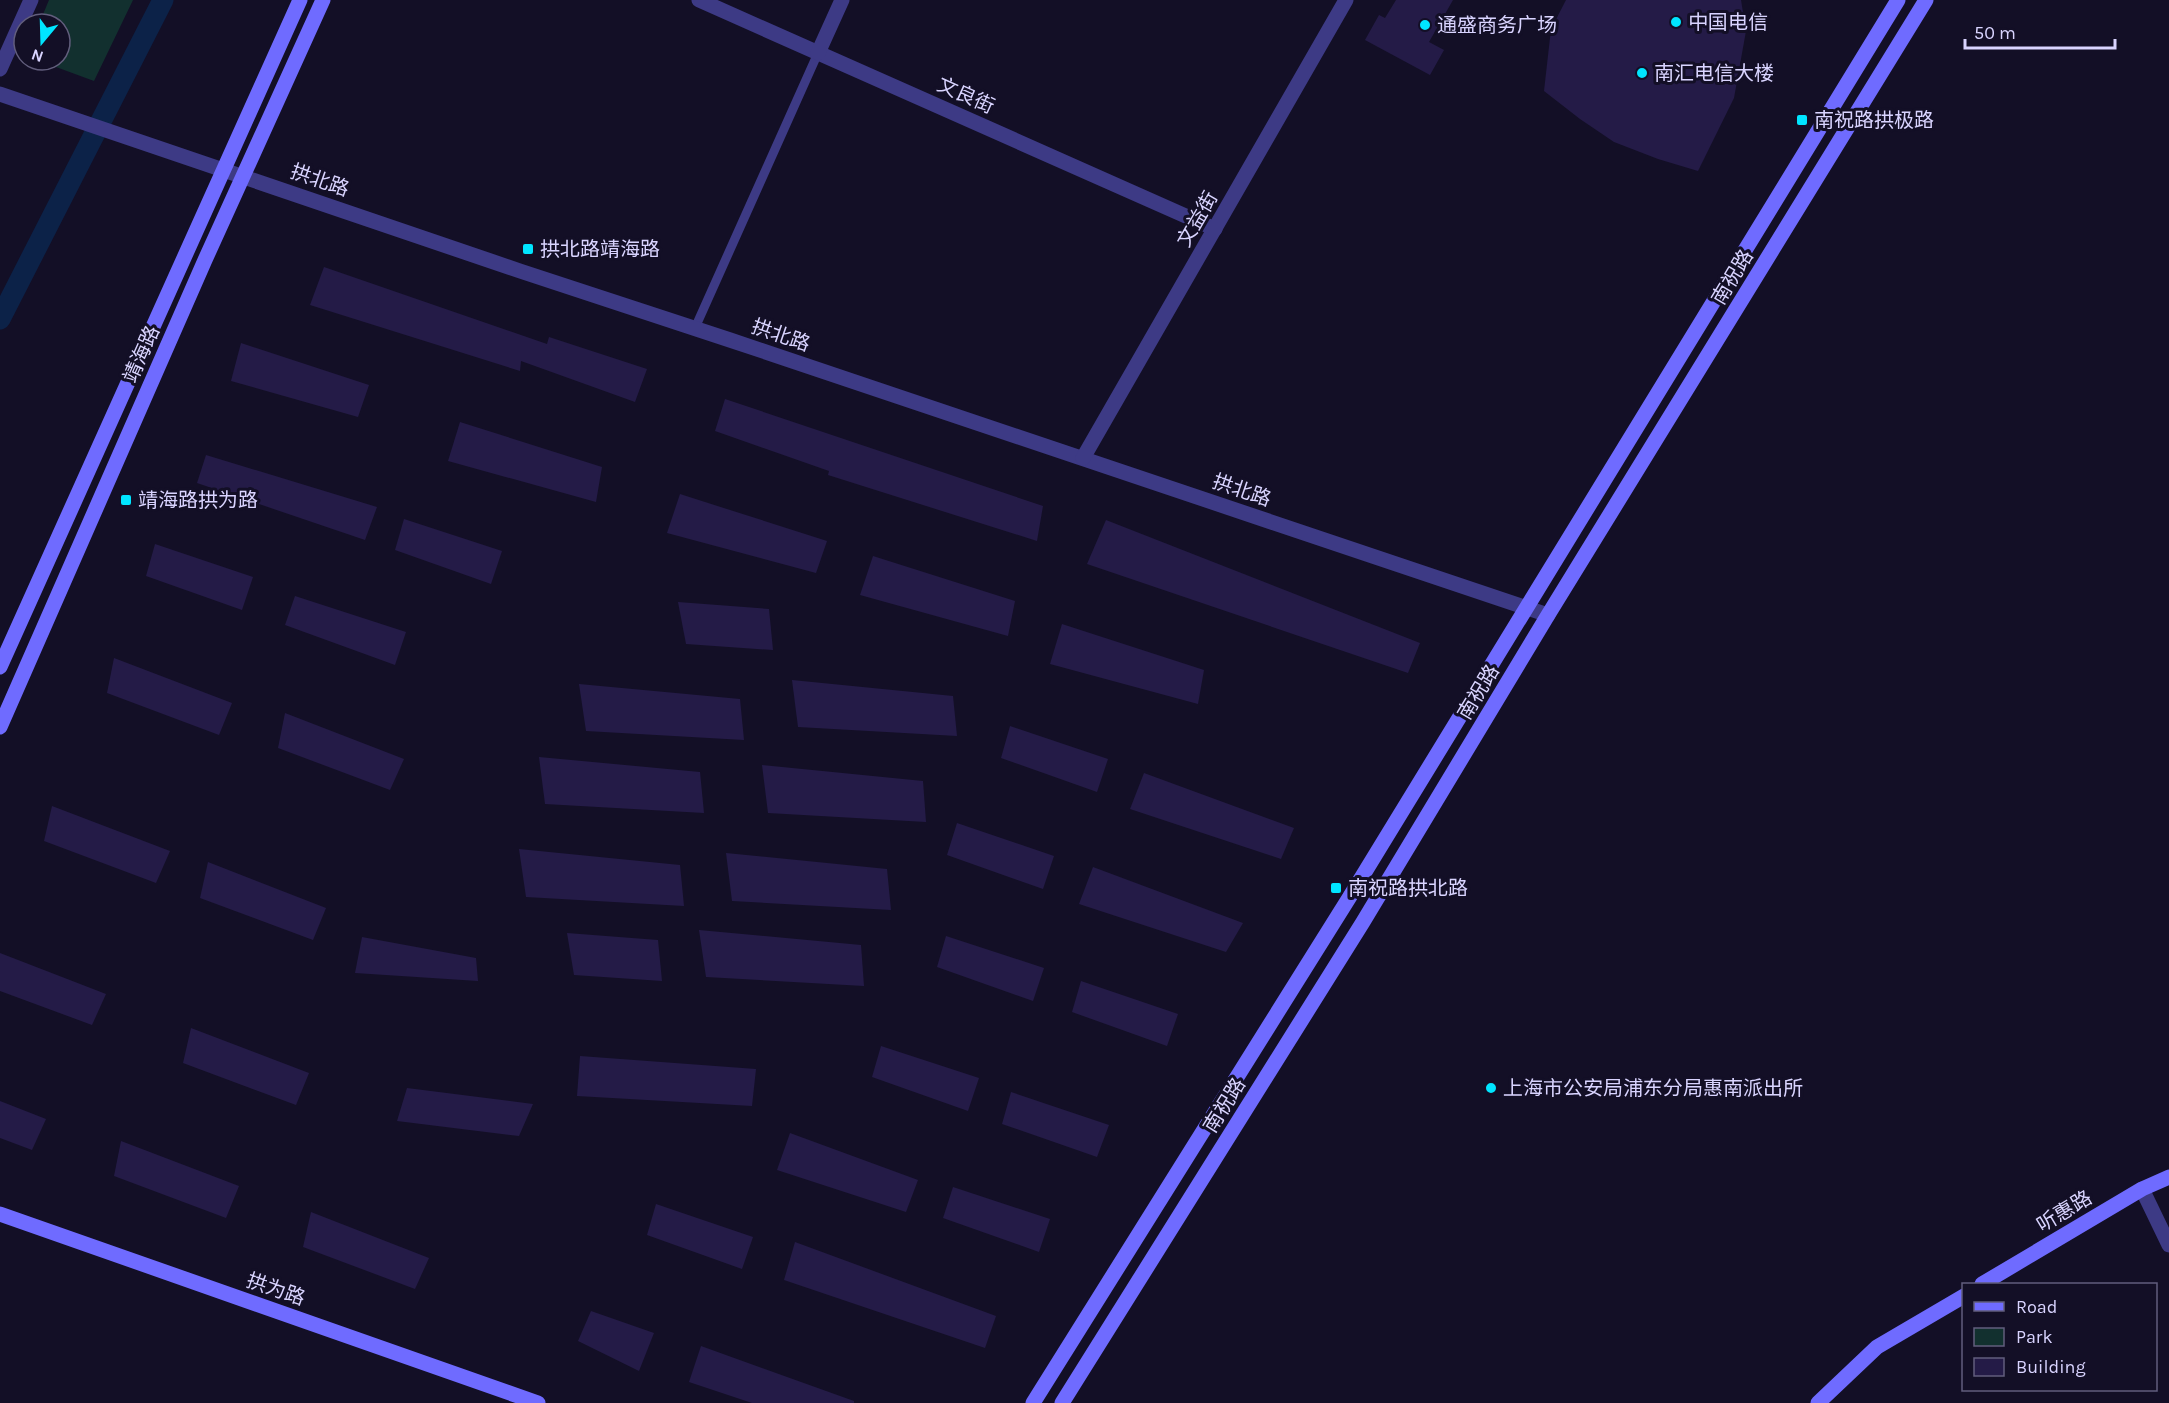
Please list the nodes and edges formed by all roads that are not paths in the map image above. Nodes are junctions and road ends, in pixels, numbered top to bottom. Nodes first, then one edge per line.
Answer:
1 (32, 0) edge
2 (300, 0) edge
3 (323, 0) edge
4 (699, 0) edge
5 (842, 0) edge
6 (1346, 0) edge
7 (1898, 0) edge
8 (1926, 0) edge
9 (818, 53) junction
10 (0, 69) edge
11 (0, 94) edge
12 (223, 169) junction
13 (243, 176) junction
14 (1215, 229) junction
15 (695, 328) junction
16 (1083, 458) junction
17 (1525, 607) junction
18 (1548, 615) junction
19 (0, 667) edge
20 (0, 727) edge
21 (2169, 1177) edge
22 (2142, 1190) junction
23 (0, 1214) edge
24 (2169, 1245) edge
25 (1984, 1283) edge
26 (1962, 1297) edge
27 (538, 1403) edge
28 (1034, 1403) edge
29 (1062, 1403) edge
30 (1818, 1403) edge

1 - 10 street
2 - 12 main road, 靖海路
3 - 13 main road, 靖海路
4 - 9 street, 文良街
5 - 9 street
6 - 14 street, 文益街
7 - 17 main road, 南祝路
8 - 18 main road, 南祝路
9 - 14 street, 文良街
9 - 15 lane
11 - 12 street, 拱北路
12 - 13 street, 拱北路
12 - 19 main road, 靖海路
13 - 15 street, 拱北路
13 - 20 main road, 靖海路
14 - 16 street, 文益街
15 - 16 street, 拱北路
16 - 17 street, 拱北路
17 - 18 street, 拱北路
17 - 28 main road, 南祝路
18 - 29 main road, 南祝路
21 - 22 main road, 听惠路
22 - 24 street
22 - 25 main road, 听惠路
23 - 27 main road, 拱为路
26 - 30 main road

